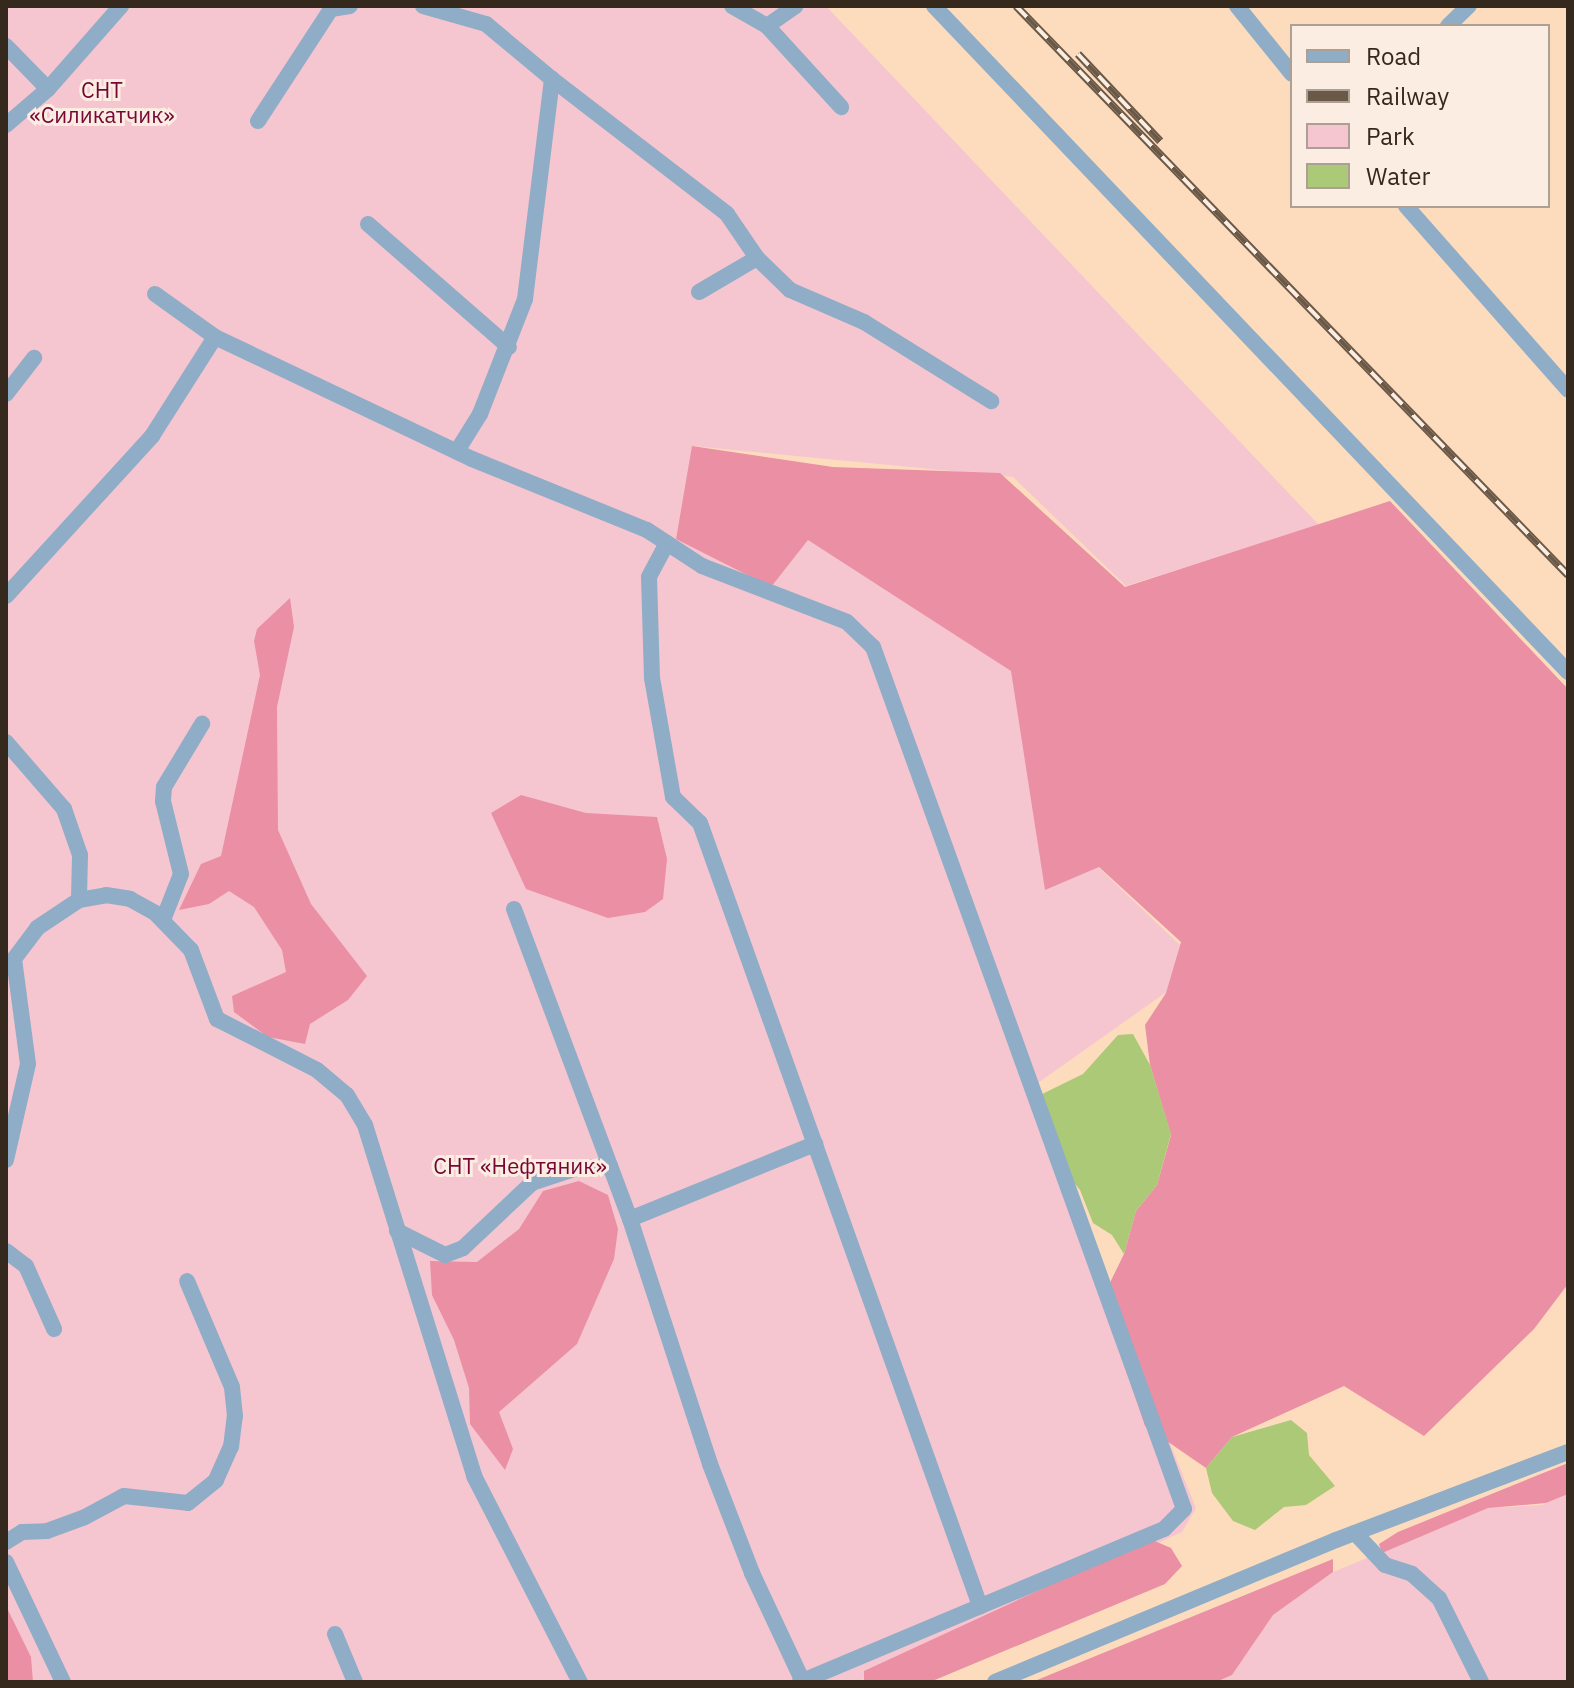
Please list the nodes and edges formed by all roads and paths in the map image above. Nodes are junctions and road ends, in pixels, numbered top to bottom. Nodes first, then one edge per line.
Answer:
1 (121, 6) edge
2 (350, 6) edge
3 (423, 6) edge
4 (732, 6) edge
5 (796, 6) edge
6 (934, 6) edge
7 (1237, 6) edge
8 (1469, 6) edge
9 (1450, 24) edge
10 (767, 26) junction
11 (6, 46) edge
12 (1290, 72) edge
13 (552, 79) junction
14 (48, 89) junction
15 (841, 107) dead end
16 (258, 121) dead end
17 (6, 125) edge
18 (1408, 208) edge
19 (368, 224) dead end
20 (757, 258) junction
21 (699, 292) dead end
22 (155, 294) dead end
23 (215, 337) junction
24 (509, 347) junction
25 (34, 358) dead end
26 (1568, 390) edge
27 (6, 394) edge
28 (991, 401) dead end
29 (457, 451) junction
30 (667, 543) junction
31 (6, 596) edge
32 (1568, 672) edge
33 (202, 724) dead end
34 (6, 742) edge
35 (79, 900) junction
36 (514, 909) dead end
37 (163, 920) junction
38 (815, 1144) junction
39 (6, 1160) edge
40 (610, 1166) junction
41 (630, 1219) junction
42 (397, 1231) junction
43 (6, 1251) edge
44 (187, 1281) dead end
45 (54, 1329) dead end
46 (1568, 1452) edge
47 (1355, 1533) junction
48 (6, 1542) edge
49 (6, 1562) edge
50 (980, 1606) junction
51 (335, 1634) dead end
52 (63, 1682) edge
53 (355, 1682) edge
54 (580, 1682) edge
55 (802, 1682) edge
56 (995, 1682) edge
57 (1481, 1682) edge

1 - 14 street
2 - 16 street
3 - 13 street
4 - 10 street
5 - 10 street
6 - 32 street
7 - 12 street
8 - 9 street
10 - 15 street
11 - 14 street
13 - 20 street
13 - 24 street
14 - 17 street
18 - 26 street
19 - 24 street
20 - 21 street
20 - 28 street
22 - 23 street
23 - 29 street
23 - 31 street
24 - 29 street
25 - 27 street
29 - 30 street
30 - 38 street
30 - 50 street
33 - 37 street
34 - 35 street
35 - 37 street
35 - 39 street
36 - 40 street
37 - 42 street
38 - 41 street
38 - 50 street
40 - 41 street
40 - 42 street
41 - 55 street
42 - 54 street
43 - 45 street
44 - 48 street
46 - 47 street
47 - 56 street
47 - 57 street
49 - 52 street
50 - 55 street
51 - 53 street

